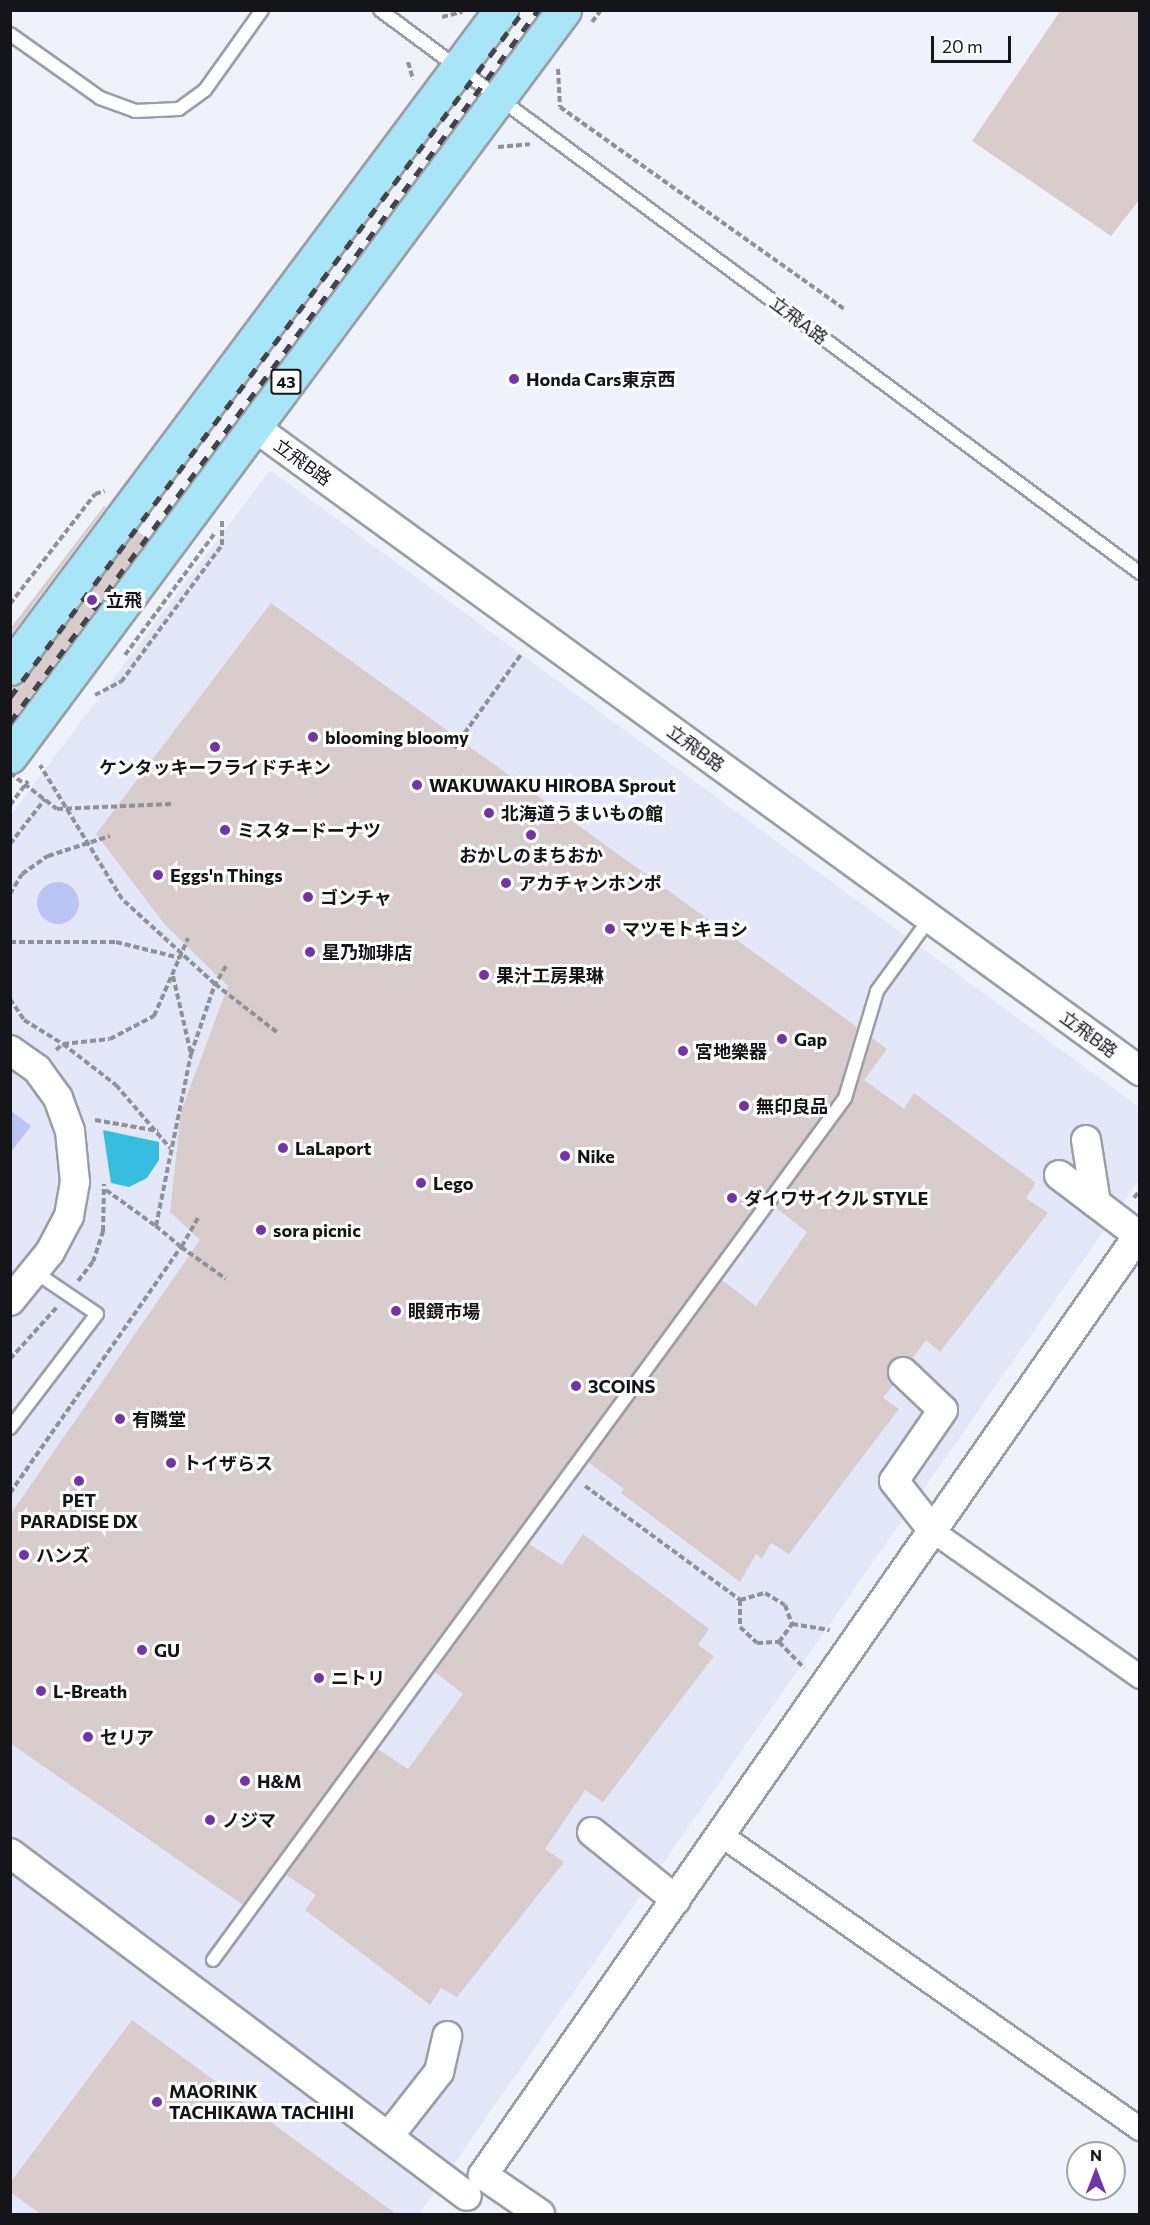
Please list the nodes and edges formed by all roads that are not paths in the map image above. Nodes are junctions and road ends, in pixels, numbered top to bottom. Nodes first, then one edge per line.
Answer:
1 (262, 10) edge
2 (380, 10) edge
3 (501, 10) edge
4 (576, 19) edge
5 (10, 34) edge
6 (459, 67) junction
7 (500, 98) junction
8 (253, 426) junction
9 (1140, 573) edge
10 (10, 668) edge
11 (25, 760) edge
12 (930, 918) junction
13 (10, 1050) edge
14 (1140, 1071) edge
15 (1086, 1140) dead end
16 (1059, 1175) dead end
17 (1096, 1203) junction
18 (1132, 1229) edge
19 (35, 1272) junction
20 (10, 1301) edge
21 (903, 1372) dead end
22 (10, 1428) edge
23 (934, 1532) junction
24 (1140, 1677) edge
25 (592, 1832) dead end
26 (721, 1835) junction
27 (10, 1853) edge
28 (675, 1900) junction
29 (213, 1960) dead end
30 (447, 2036) dead end
31 (1140, 2129) edge
32 (388, 2137) junction
33 (468, 2195) edge
34 (540, 2214) edge

1 - 5 lane
2 - 6 lane, 立飛A路
3 - 6 main road
4 - 7 main road, 43
6 - 7 lane, 立飛A路
6 - 10 main road
7 - 8 main road, 43
7 - 9 lane, 立飛A路
8 - 11 main road, 43
8 - 12 street, 立飛B路
12 - 14 street, 立飛B路
12 - 29 lane
13 - 19 street
15 - 17 street
16 - 17 street
17 - 18 street
18 - 23 street
19 - 20 street
19 - 22 lane
21 - 23 street
23 - 24 street
23 - 26 street
25 - 28 street
26 - 28 street
26 - 31 street
27 - 32 street
28 - 33 street
30 - 32 street
32 - 33 street
33 - 34 street

